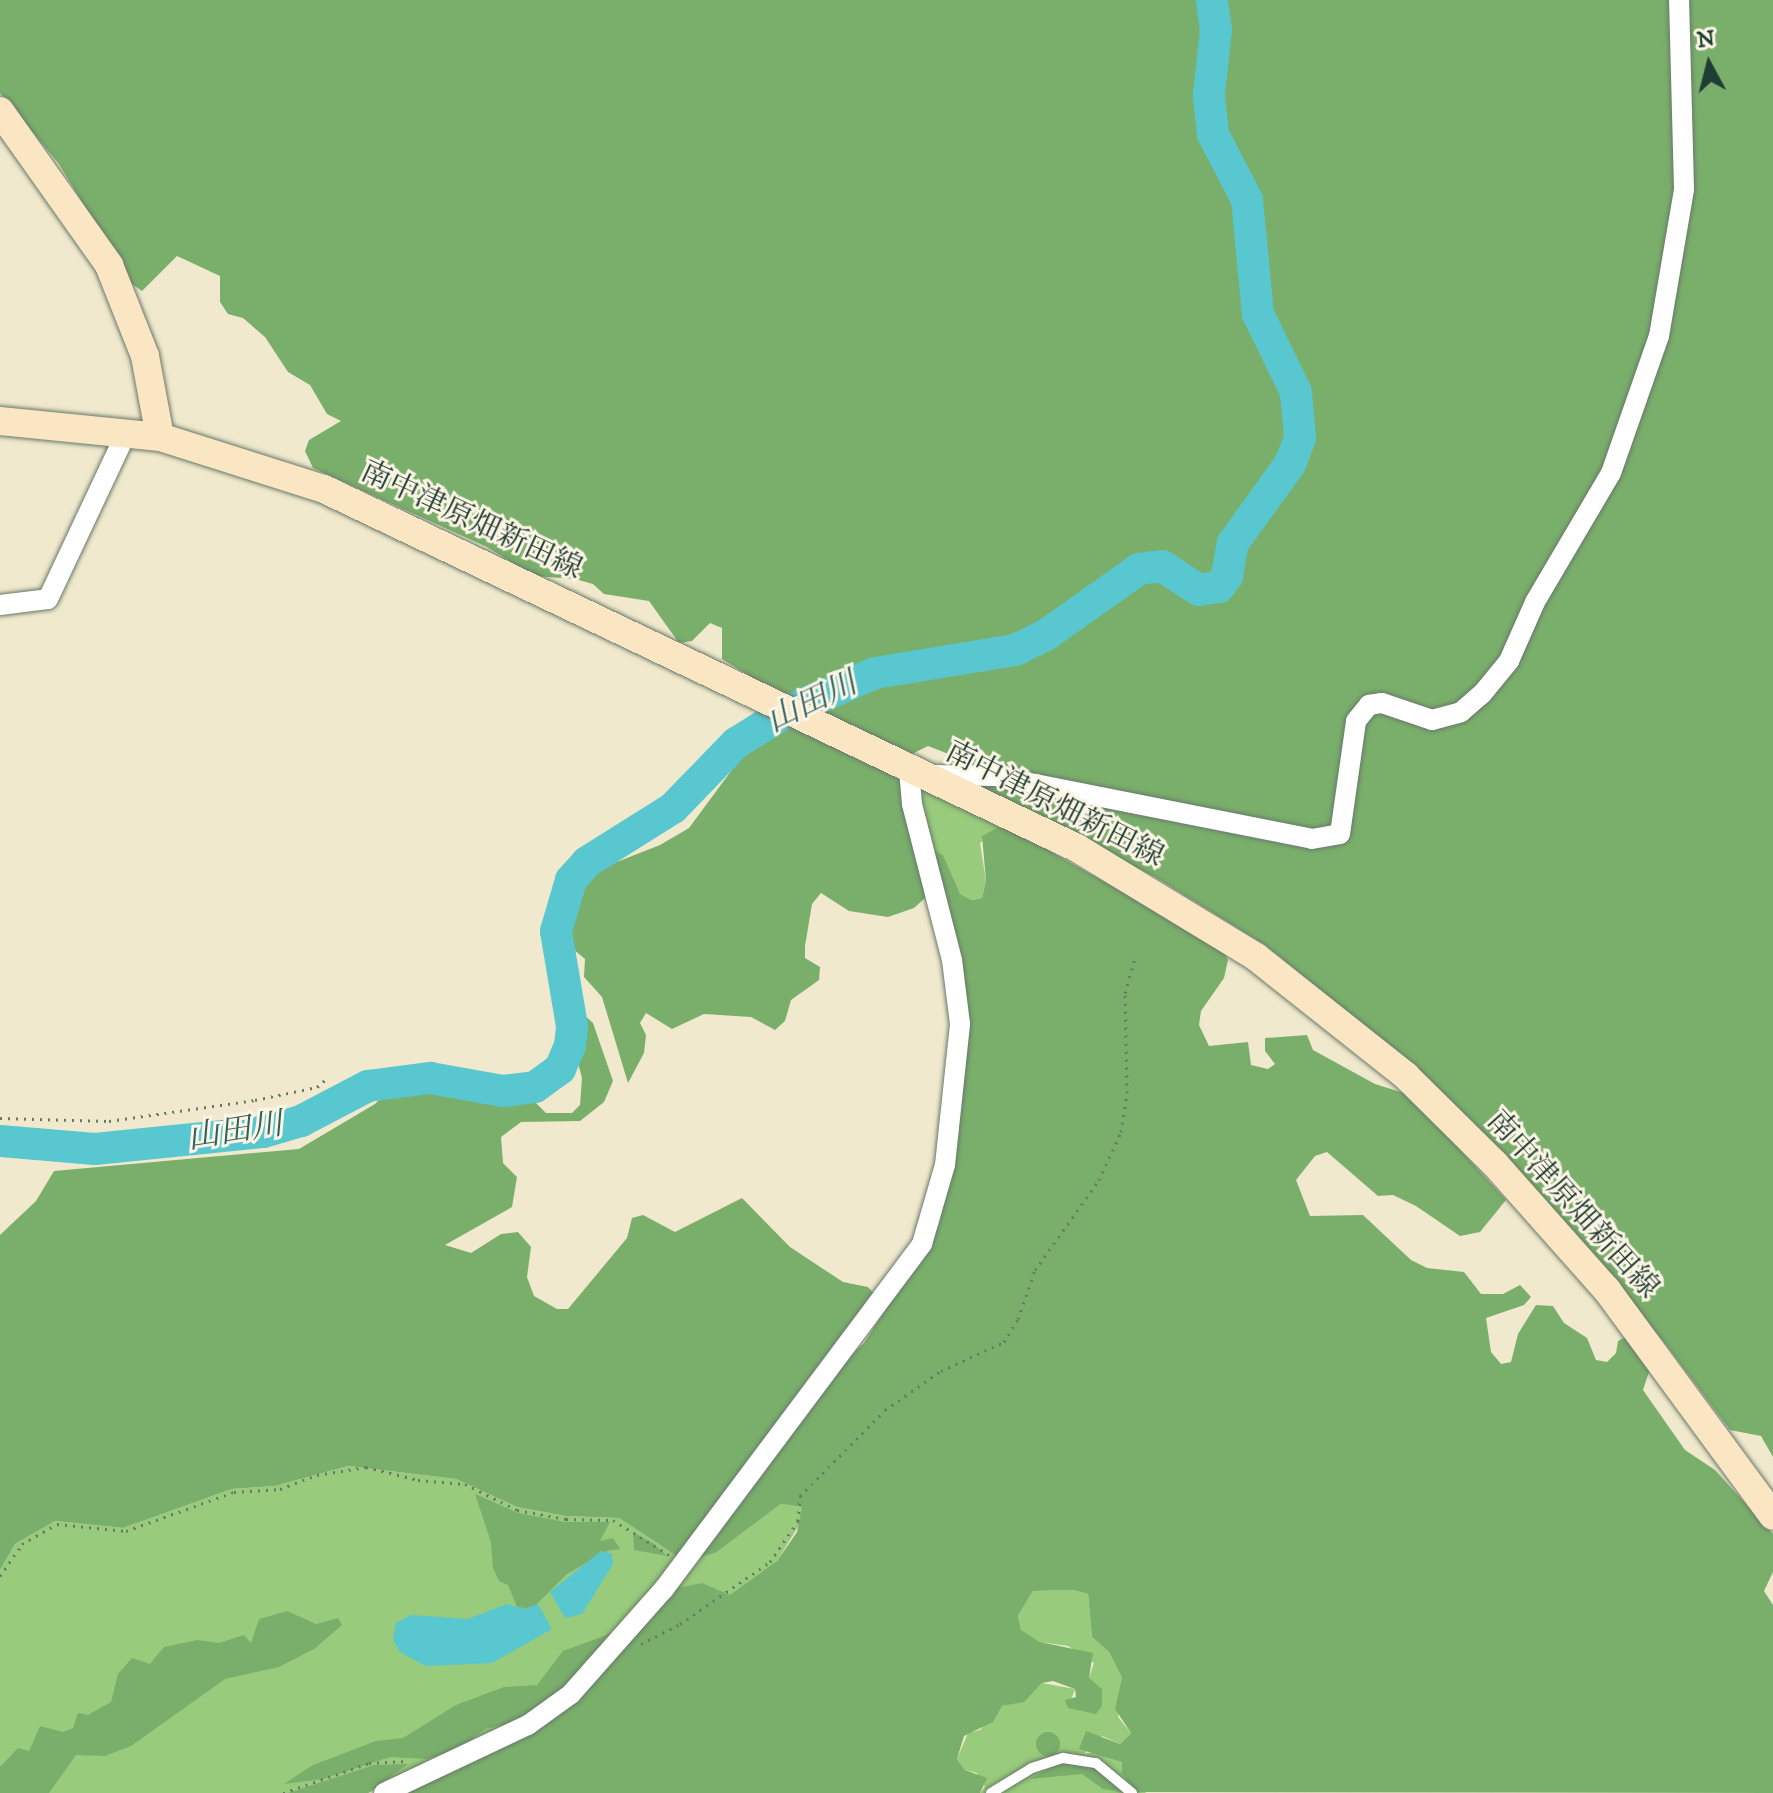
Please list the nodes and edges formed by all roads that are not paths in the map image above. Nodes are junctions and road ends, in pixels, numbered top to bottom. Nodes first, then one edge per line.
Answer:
1 (1679, 0) edge
2 (0, 111) edge
3 (0, 421) edge
4 (126, 433) junction
5 (160, 437) junction
6 (0, 605) edge
7 (916, 772) junction
8 (1773, 1516) edge
9 (384, 1793) edge
10 (991, 1793) edge
11 (1132, 1793) edge

1 - 7 street
2 - 5 main road
3 - 4 main road, 南中津原畑新田線
4 - 5 main road, 南中津原畑新田線
4 - 6 street
5 - 7 main road, 南中津原畑新田線
7 - 8 main road, 南中津原畑新田線
7 - 9 street
10 - 11 lane

